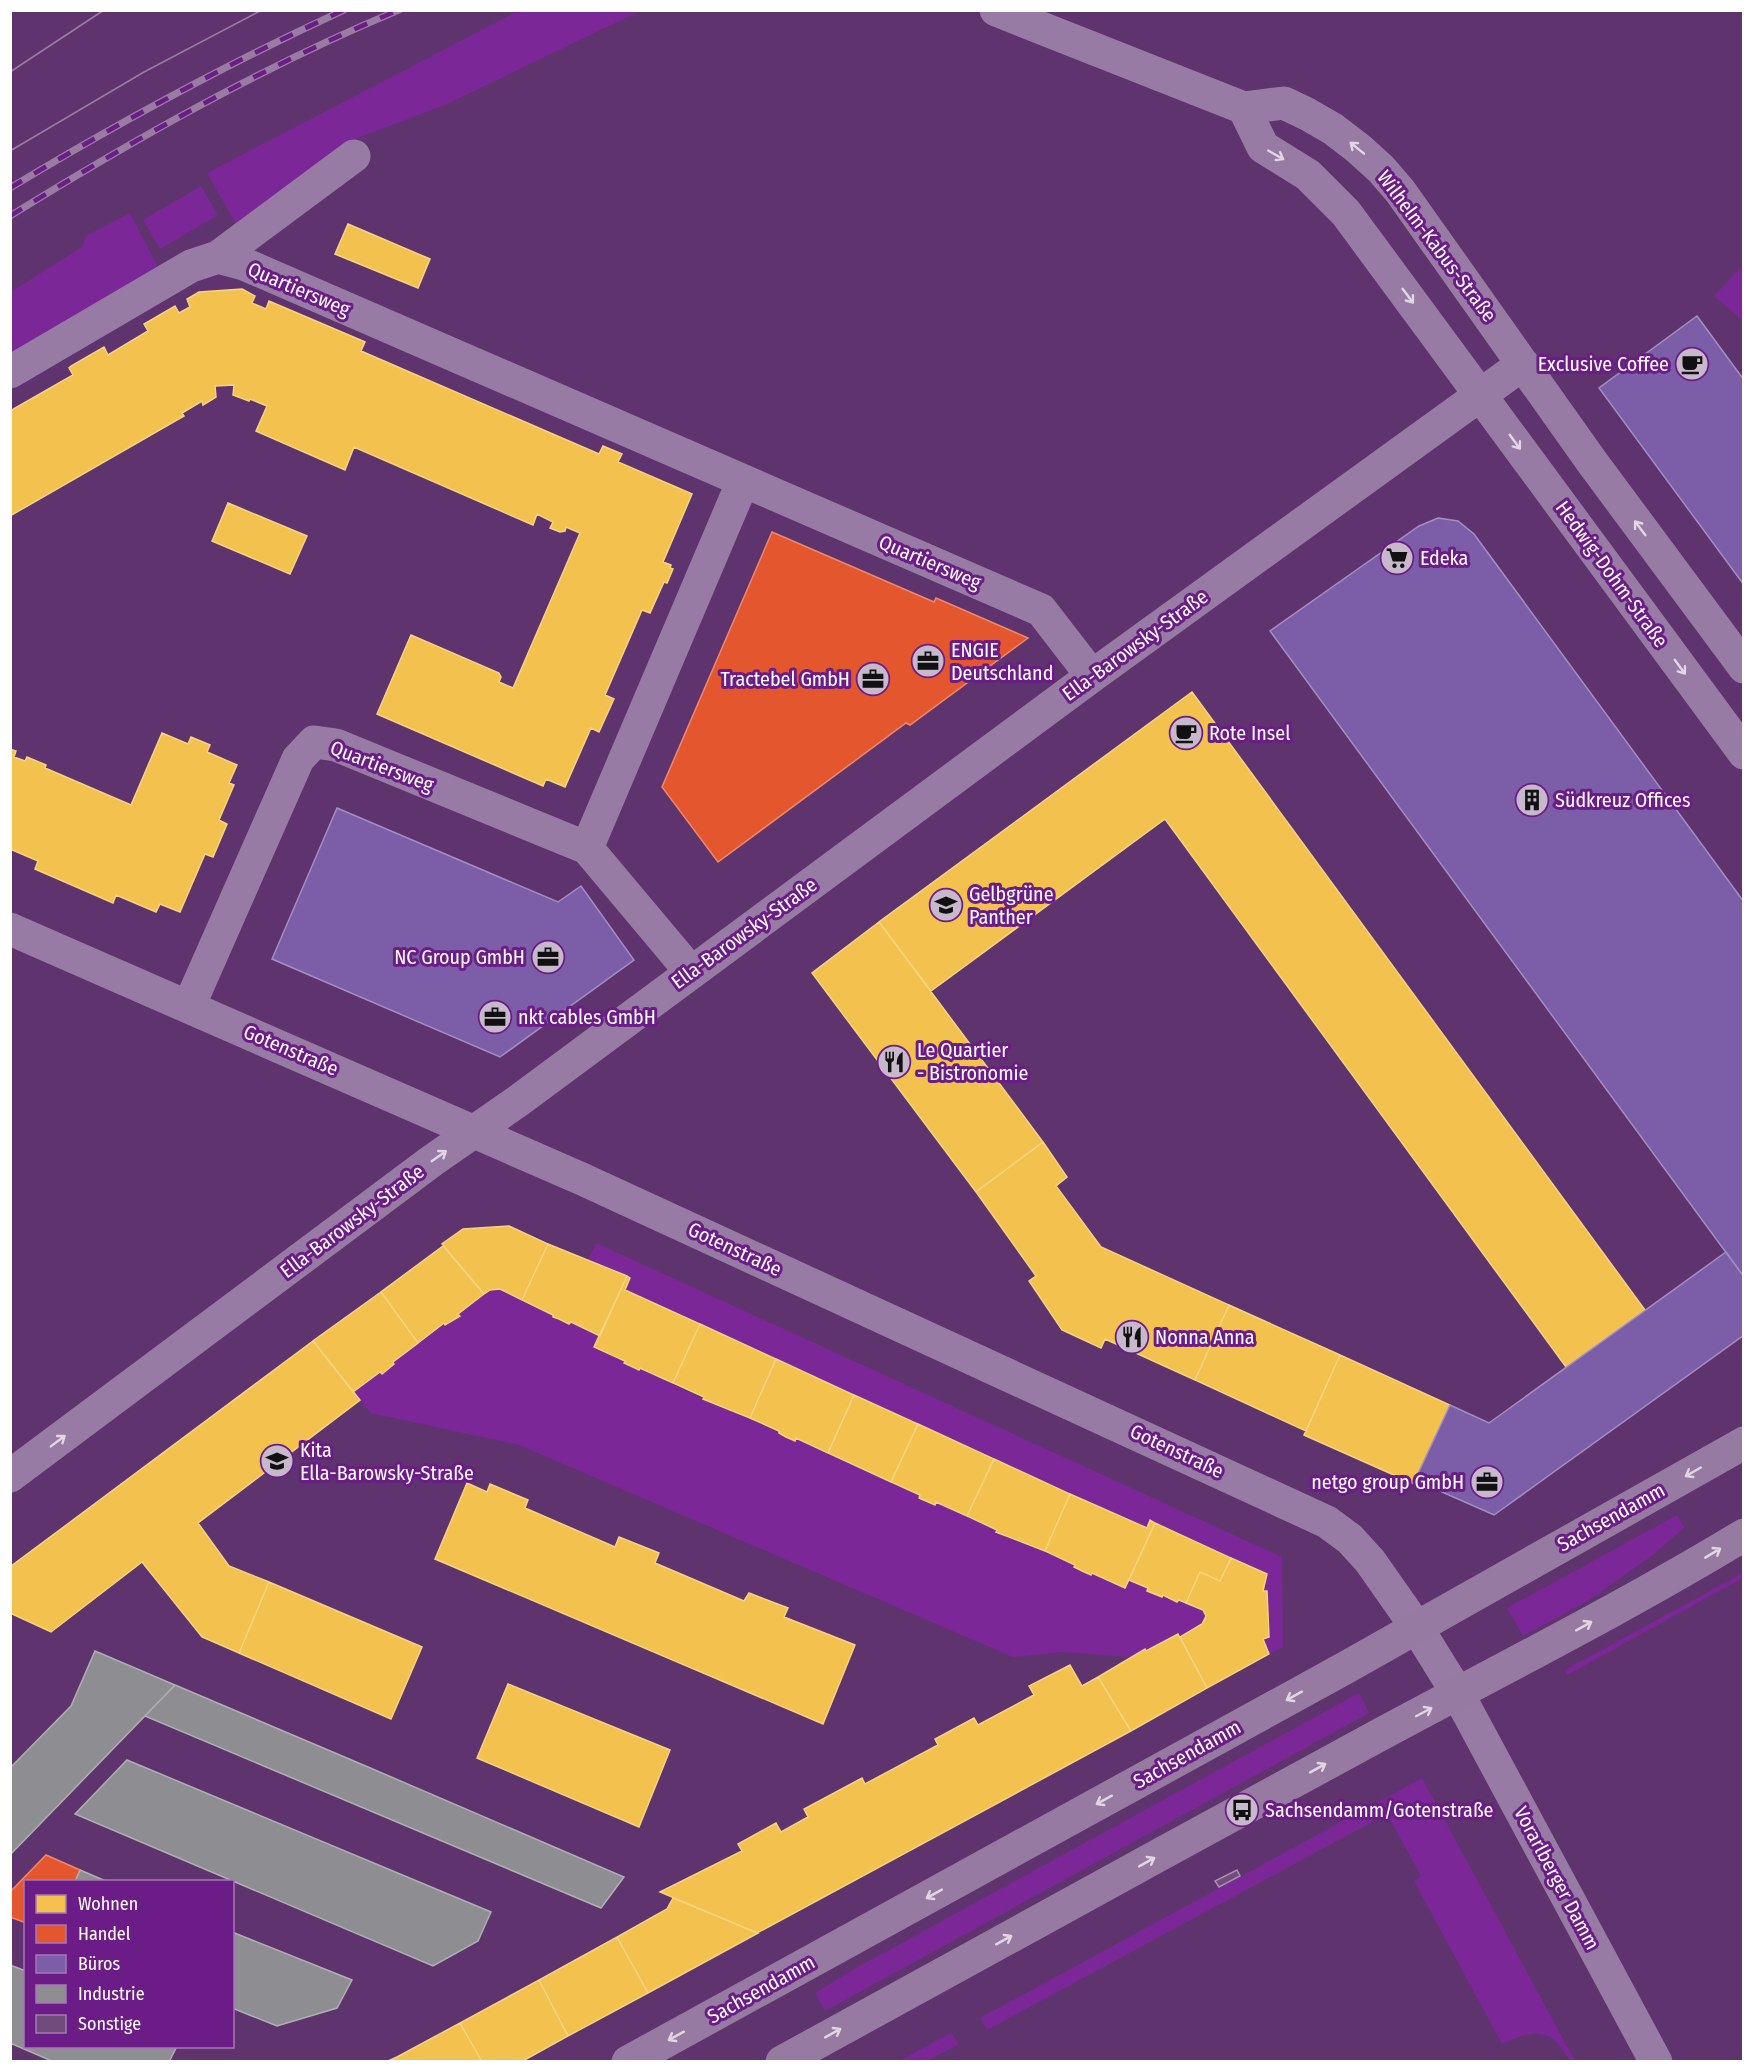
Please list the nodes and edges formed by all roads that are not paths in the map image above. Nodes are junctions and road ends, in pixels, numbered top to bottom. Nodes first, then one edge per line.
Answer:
1 (996, 10) edge
2 (1244, 108) junction
3 (354, 156) dead end
4 (218, 257) junction
5 (1523, 364) junction
6 (10, 372) edge
7 (1480, 395) junction
8 (743, 481) junction
9 (1743, 667) edge
10 (1092, 676) junction
11 (1743, 753) edge
12 (587, 848) junction
13 (10, 929) edge
14 (691, 972) junction
15 (189, 1006) junction
16 (475, 1131) junction
17 (1743, 1443) edge
18 (10, 1476) edge
19 (1743, 1535) edge
20 (1417, 1628) junction
21 (1458, 1694) junction
22 (628, 2061) edge
23 (782, 2061) edge
24 (1656, 2061) edge

1 - 2 street, Wilhelm-Kabus-Straße
5 -> 2 street, Wilhelm-Kabus-Straße
2 -> 7 street
3 - 4 street, Quartiersweg
4 - 6 street, Quartiersweg
4 - 8 street, Quartiersweg
5 - 7 street, Ella-Barowsky-Straße
9 -> 5 street
7 - 10 street, Ella-Barowsky-Straße
7 -> 11 street, Hedwig-Dohm-Straße
8 - 10 street, Quartiersweg
8 - 12 street
10 - 14 street, Ella-Barowsky-Straße
12 - 14 street, Quartiersweg
12 - 15 street, Quartiersweg
13 - 15 street, Gotenstraße
14 - 16 street, Ella-Barowsky-Straße
15 - 16 street, Gotenstraße
18 -> 16 street, Ella-Barowsky-Straße
16 - 20 street, Gotenstraße
17 -> 20 main road, Sachsendamm
21 -> 19 main road
20 - 21 street, Gotenstraße
20 -> 22 main road, Sachsendamm
23 -> 21 main road
21 - 24 street, Vorarlberger Damm

